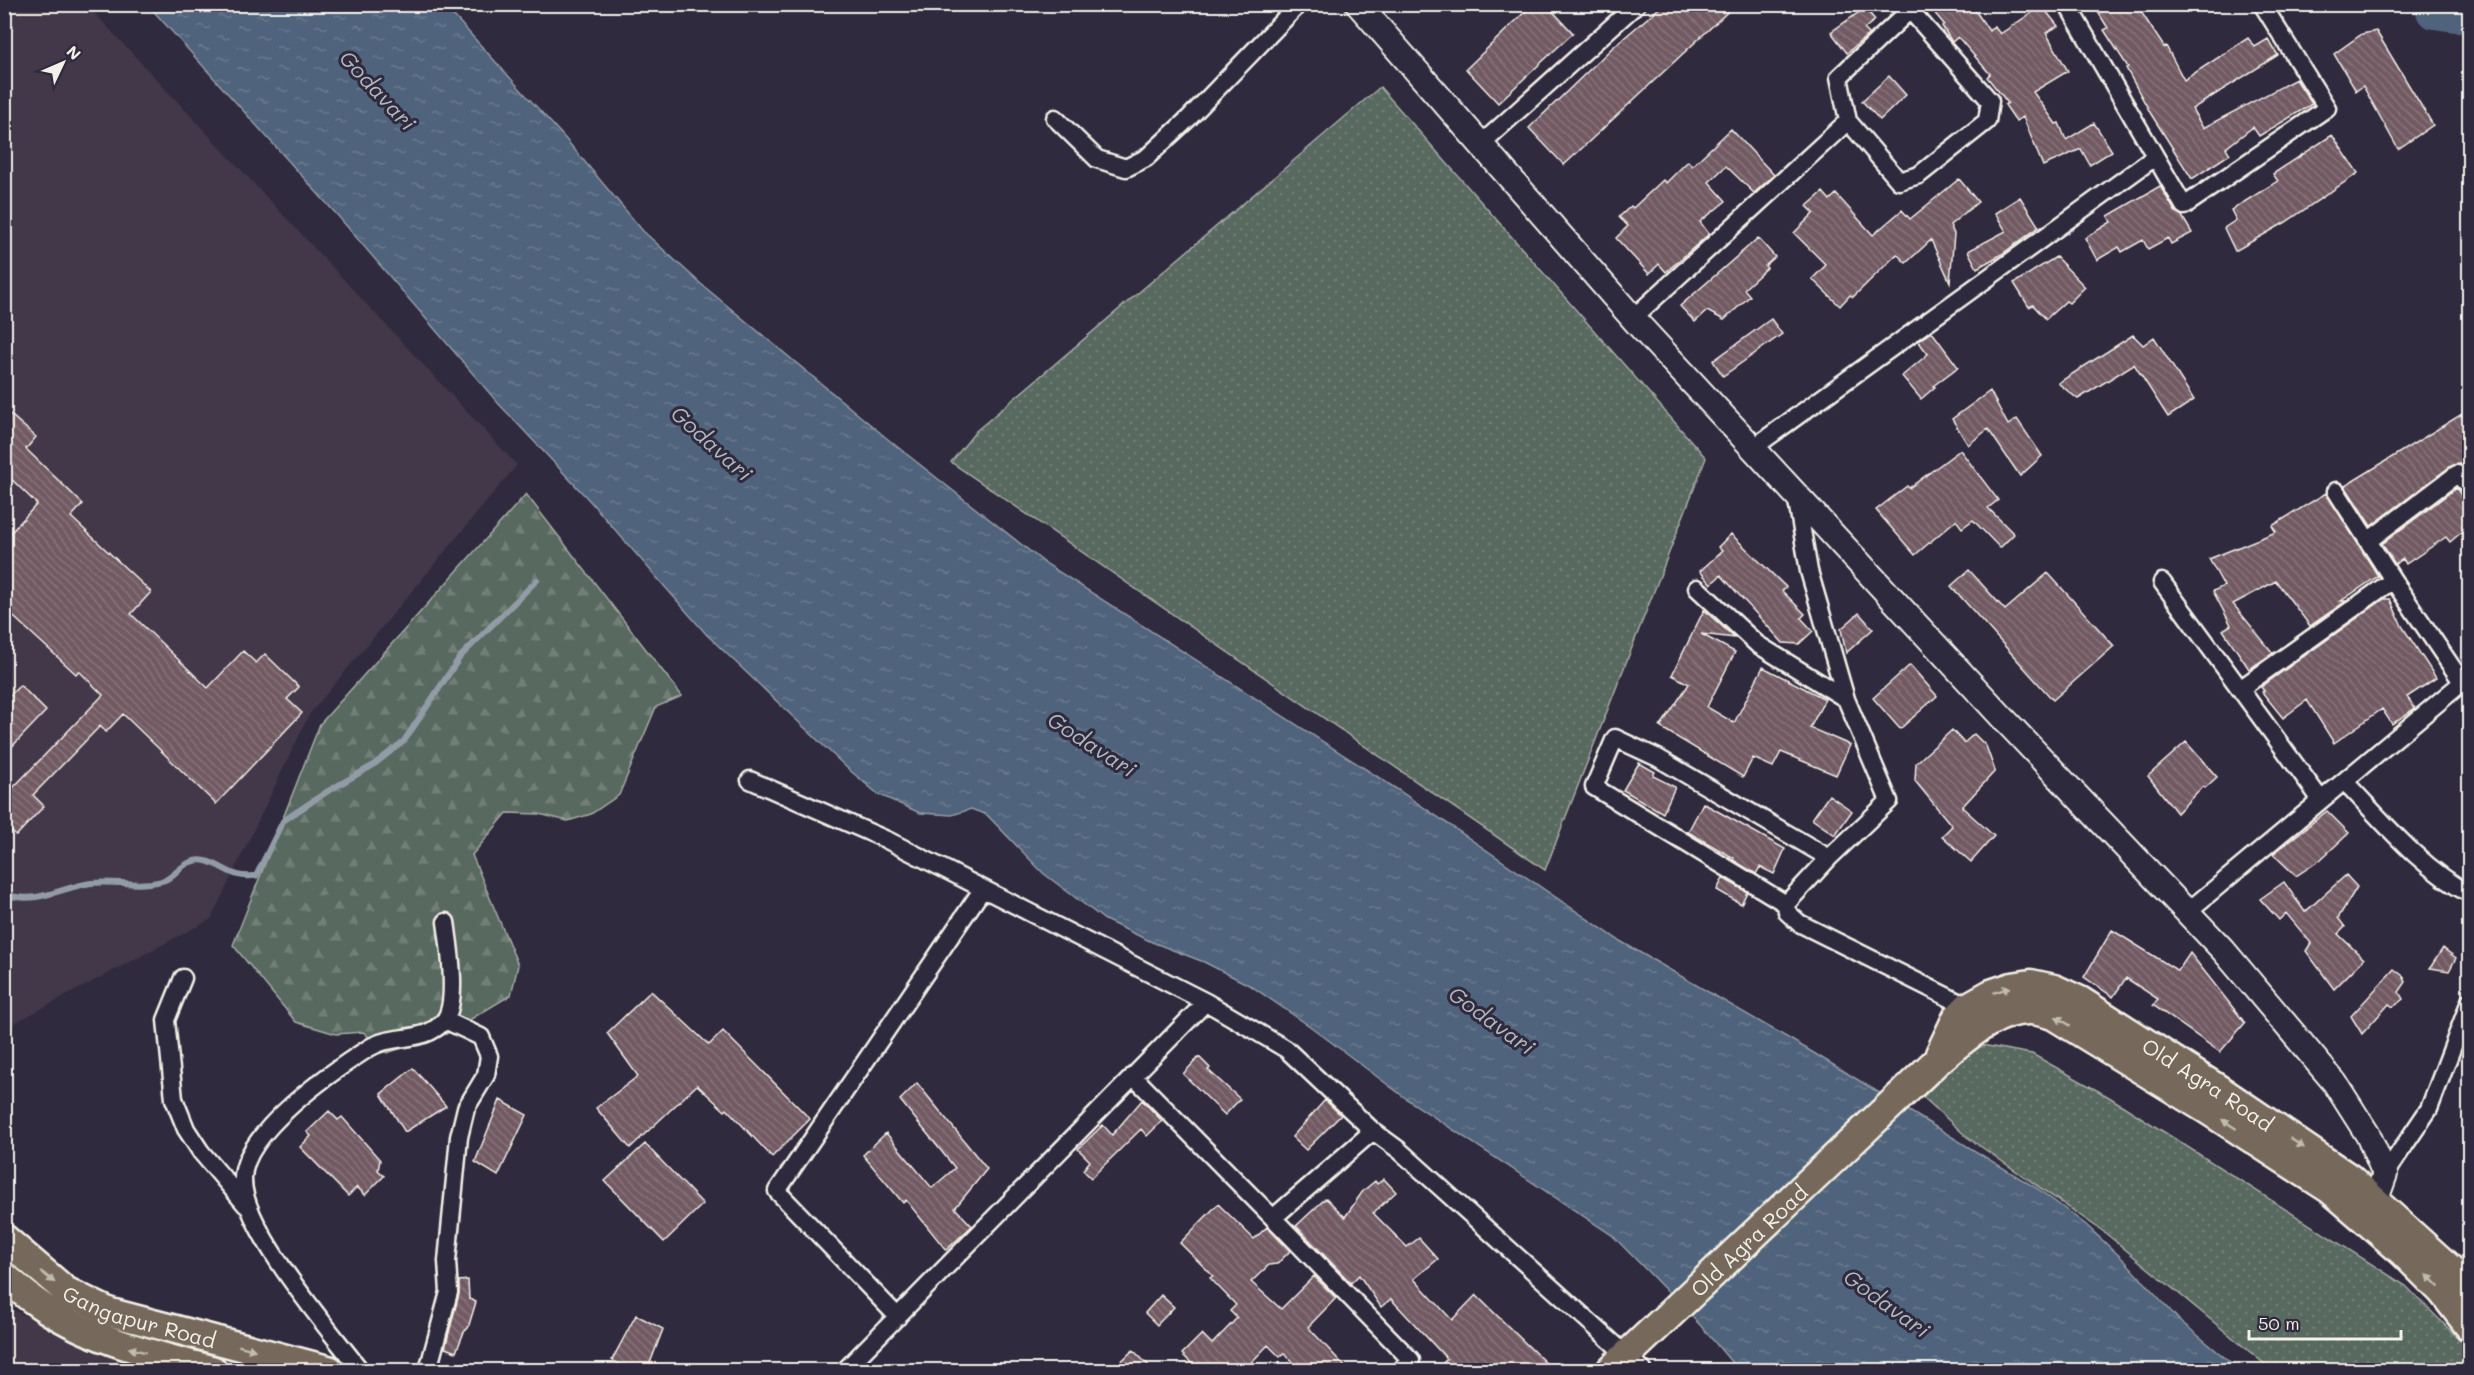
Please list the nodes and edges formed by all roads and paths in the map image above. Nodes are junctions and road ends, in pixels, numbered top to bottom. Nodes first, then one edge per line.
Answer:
1 (1299, 4) edge
2 (1358, 4) edge
3 (1637, 4) edge
4 (2067, 4) edge
5 (2262, 4) edge
6 (1056, 118) dead end
7 (1848, 121) junction
8 (1481, 144) junction
9 (2155, 157) junction
10 (1633, 318) junction
11 (1753, 448) junction
12 (2469, 487) edge
13 (2336, 491) dead end
14 (1796, 495) junction
15 (2368, 541) junction
16 (2393, 580) junction
17 (2162, 582) dead end
18 (1697, 588) dead end
19 (2466, 679) edge
20 (2240, 688) junction
21 (1846, 699) junction
22 (750, 780) dead end
23 (2344, 781) junction
24 (2321, 800) junction
25 (1829, 858) junction
26 (982, 890) junction
27 (2469, 894) edge
28 (1786, 904) junction
29 (2187, 912) junction
30 (446, 922) dead end
31 (183, 978) dead end
32 (2469, 1001) edge
33 (1206, 1002) junction
34 (1968, 1007) junction
35 (445, 1020) junction
36 (1937, 1061) junction
37 (1133, 1076) junction
38 (1373, 1131) junction
39 (2385, 1174) junction
40 (246, 1205) junction
41 (2369, 1210) junction
42 (1273, 1218) junction
43 (4, 1238) edge
44 (4, 1276) edge
45 (2469, 1293) edge
46 (898, 1317) junction
47 (2469, 1327) edge
48 (1627, 1365) edge
49 (213, 1371) edge
50 (330, 1371) edge
51 (360, 1371) edge
52 (428, 1371) edge
53 (845, 1371) edge
54 (1401, 1371) edge

1 - 6 street
2 - 8 main road
3 - 8 street
4 - 9 street
5 - 9 street
7 - 7 street
7 - 10 street
8 - 10 main road
9 - 11 street
10 - 11 main road
11 - 14 main road
12 - 15 street
13 - 15 street
14 - 21 street
14 - 29 main road
15 - 16 street
16 - 19 street
16 - 20 street
17 - 20 street
18 - 21 street
19 - 23 street
20 - 24 street
21 - 25 street
22 - 26 street
23 - 24 street
23 - 27 street
24 - 29 street
25 - 28 street
25 - 28 street
26 - 33 street
26 - 46 street
28 - 34 street
29 - 39 main road
30 - 35 street
31 - 40 street
32 - 39 street
33 - 37 street
33 - 38 street
34 - 36 highway, Old Agra Road
34 -> 41 highway, Old Agra Road
35 - 40 street
35 - 52 street
41 -> 36 highway, Old Agra Road
36 - 48 highway, Old Agra Road
37 - 42 street
37 - 46 street
38 - 42 street
38 - 48 street
39 - 41 main road
40 - 51 street
41 - 45 highway, Old Agra Road
47 -> 41 highway, Old Agra Road
42 - 54 street
43 -> 50 main road, Gangapur Road
49 -> 44 main road, Gangapur Road
46 - 53 street

